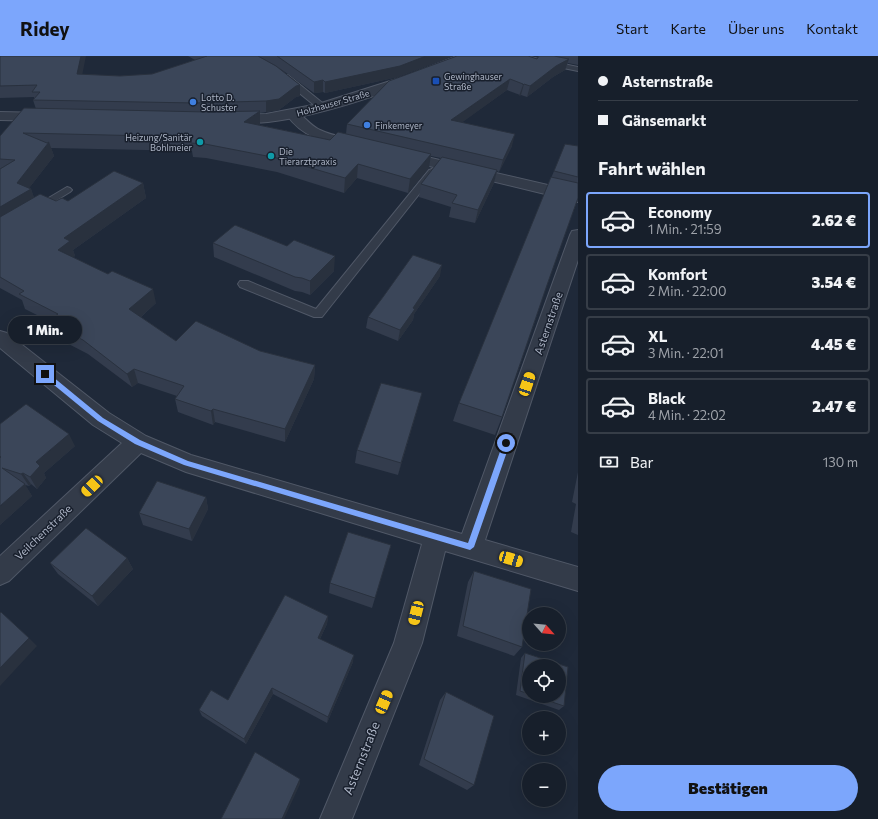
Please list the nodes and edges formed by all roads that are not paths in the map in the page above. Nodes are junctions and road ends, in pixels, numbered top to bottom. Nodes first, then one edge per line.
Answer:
1 (467, 56) edge
2 (514, 56) edge
3 (578, 69) edge
4 (280, 74) edge
5 (322, 107) junction
6 (294, 114) junction
7 (0, 116) edge
8 (63, 118) edge
9 (219, 119) edge
10 (372, 148) edge
11 (387, 152) edge
12 (438, 164) junction
13 (67, 190) dead end
14 (578, 197) edge
15 (27, 214) edge
16 (578, 235) edge
17 (244, 284) dead end
18 (0, 338) edge
19 (138, 442) junction
20 (436, 536) junction
21 (470, 547) junction
22 (0, 573) edge
23 (578, 579) edge
24 (336, 819) edge

1 - 5 street, Holzhauser Straße
2 - 3 lane
4 - 5 lane
5 - 6 street, Holzhauser Straße
6 - 9 street, Holzhauser Straße
6 - 10 street
7 - 8 street
11 - 12 street
12 - 14 street
12 - 17 lane
13 - 15 lane
16 - 21 street, Asternstraße
18 - 19 street
19 - 20 street
19 - 22 street, Veilchenstraße
20 - 21 street
20 - 24 street, Asternstraße
21 - 23 street

